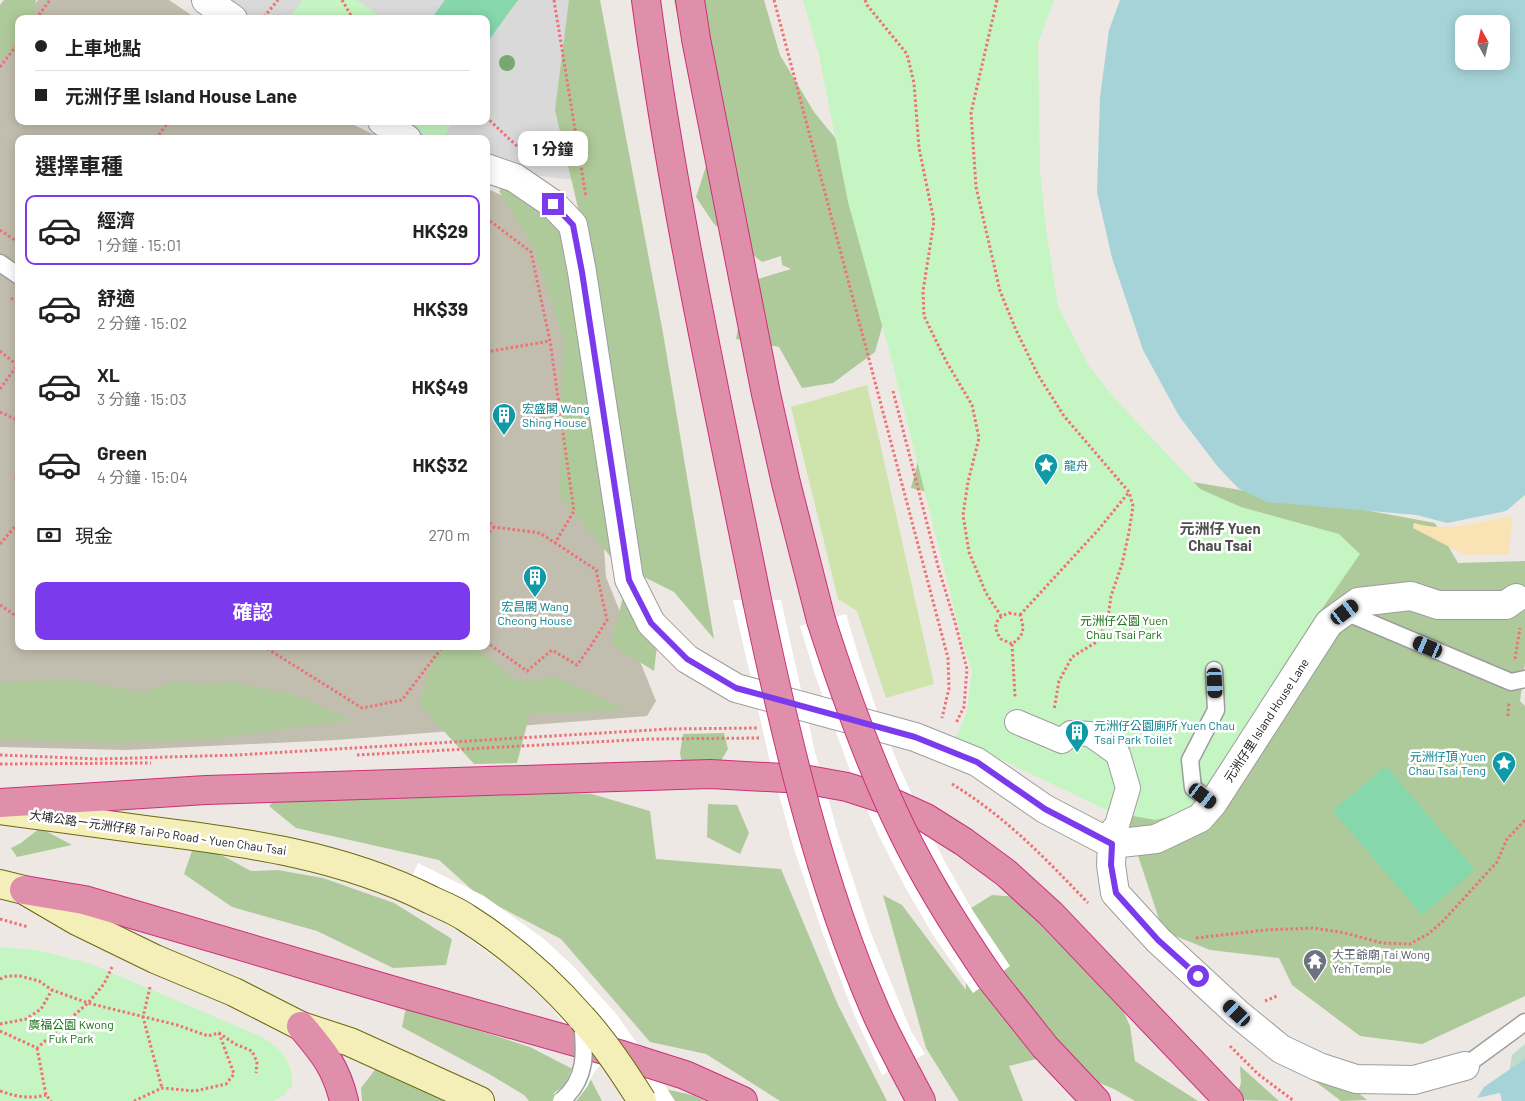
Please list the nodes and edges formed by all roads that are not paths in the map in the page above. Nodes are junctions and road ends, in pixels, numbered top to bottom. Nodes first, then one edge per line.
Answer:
1 (206, 0) edge
2 (646, 0) edge
3 (690, 0) edge
4 (227, 15) edge
5 (388, 125) edge
6 (401, 135) edge
7 (490, 169) edge
8 (0, 263) edge
9 (15, 273) edge
10 (1516, 598) dead end
11 (1345, 612) junction
12 (1214, 670) dead end
13 (1525, 679) edge
14 (1017, 722) dead end
15 (0, 803) edge
16 (1213, 803) junction
17 (0, 810) edge
18 (1108, 842) junction
19 (12, 887) edge
20 (582, 1018) junction
21 (1525, 1022) edge
22 (301, 1026) junction
23 (1465, 1066) joint
24 (344, 1101) edge
25 (480, 1101) edge
26 (561, 1101) edge
27 (642, 1101) edge
28 (743, 1101) edge
29 (921, 1101) edge
30 (1096, 1101) edge
31 (1229, 1101) edge

1 - 4 street
2 - 29 highway, bridge
3 - 30 highway, bridge
5 - 6 street
7 - 18 street
8 - 9 lane
10 - 11 street, 元洲仔里 Island House Lane
11 - 13 lane
11 - 16 street, 元洲仔里 Island House Lane
12 - 16 lane
14 - 18 street
15 - 31 highway
16 - 18 street, 元洲仔里 Island House Lane
17 - 20 main road, 大埔公路－元洲仔段 Tai Po Road – Yuen Chau Tsai
18 - 23 street
19 - 22 main road
19 - 28 highway
20 - 26 lane, bridge
20 - 27 main road, 大埔公路－元洲仔段 Tai Po Road – Yuen Chau Tsai, bridge
21 - 23 lane
22 - 24 highway
22 - 25 main road

